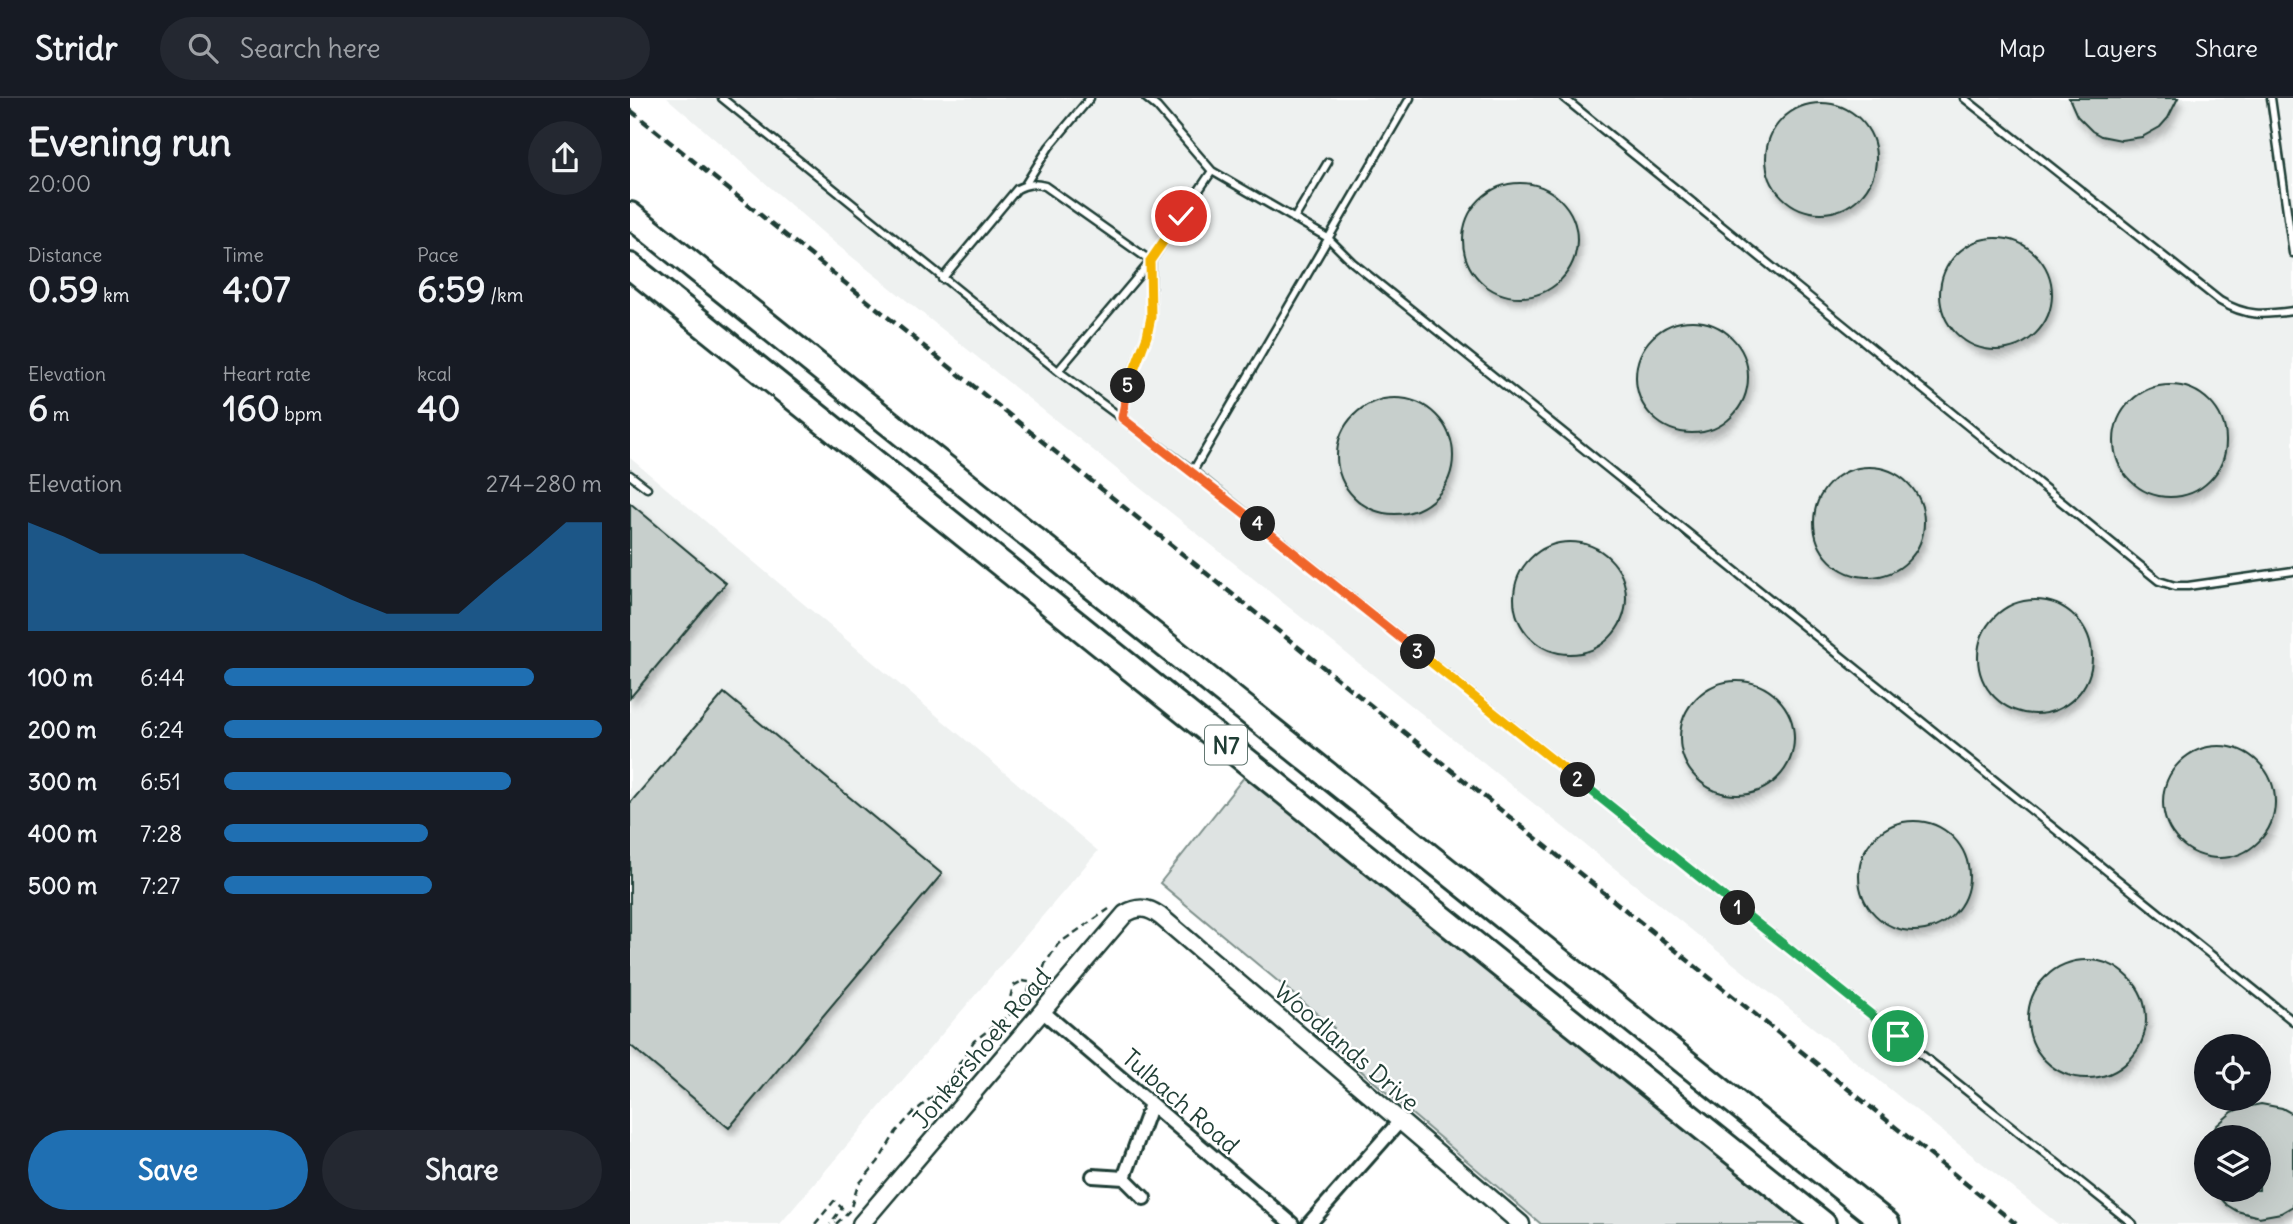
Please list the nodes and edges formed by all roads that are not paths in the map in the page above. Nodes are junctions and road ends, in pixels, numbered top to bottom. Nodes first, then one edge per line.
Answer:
1 (722, 98) edge
2 (1090, 98) edge
3 (1146, 98) edge
4 (1410, 98) edge
5 (1564, 98) edge
6 (1964, 98) edge
7 (2271, 98) edge
8 (1328, 162) dead end
9 (1212, 171) junction
10 (1025, 185) junction
11 (630, 215) edge
12 (1294, 219) junction
13 (1328, 238) junction
14 (2293, 253) edge
15 (1150, 261) junction
16 (630, 266) edge
17 (942, 279) junction
18 (2293, 311) edge
19 (1058, 371) junction
20 (1122, 418) junction
21 (1193, 471) junction
22 (630, 475) edge
23 (647, 488) dead end
24 (2293, 571) edge
25 (1140, 908) joint
26 (1042, 1011) junction
27 (2293, 1021) edge
28 (1151, 1104) junction
29 (1400, 1121) junction
30 (1093, 1176) dead end
31 (1124, 1178) junction
32 (1144, 1198) dead end
33 (860, 1224) edge
34 (1292, 1224) edge
35 (1310, 1224) edge
36 (1521, 1224) edge
37 (1823, 1224) edge
38 (1887, 1224) edge
39 (2133, 1224) edge

1 - 17 lane
2 - 10 lane
3 - 9 lane
4 - 13 lane
5 - 24 lane
6 - 18 lane
7 - 14 lane
8 - 12 lane
9 - 12 lane
9 - 15 lane
10 - 15 lane
10 - 17 lane
11 - 38 highway, N7
12 - 13 lane
13 - 21 lane
13 - 27 lane
15 - 19 lane
15 - 20 lane
16 - 37 highway, N7
17 - 19 lane
19 - 20 lane
20 - 21 lane
21 - 39 lane
22 - 23 lane
25 - 26 street, Jonkershoek Road
25 - 29 street, Woodlands Drive
26 - 28 street, Tulbach Road
26 - 33 street, Jonkershoek Road
28 - 31 street
28 - 34 street, Tulbach Road
29 - 35 street
29 - 36 street, Woodlands Drive
30 - 31 street
31 - 32 street

